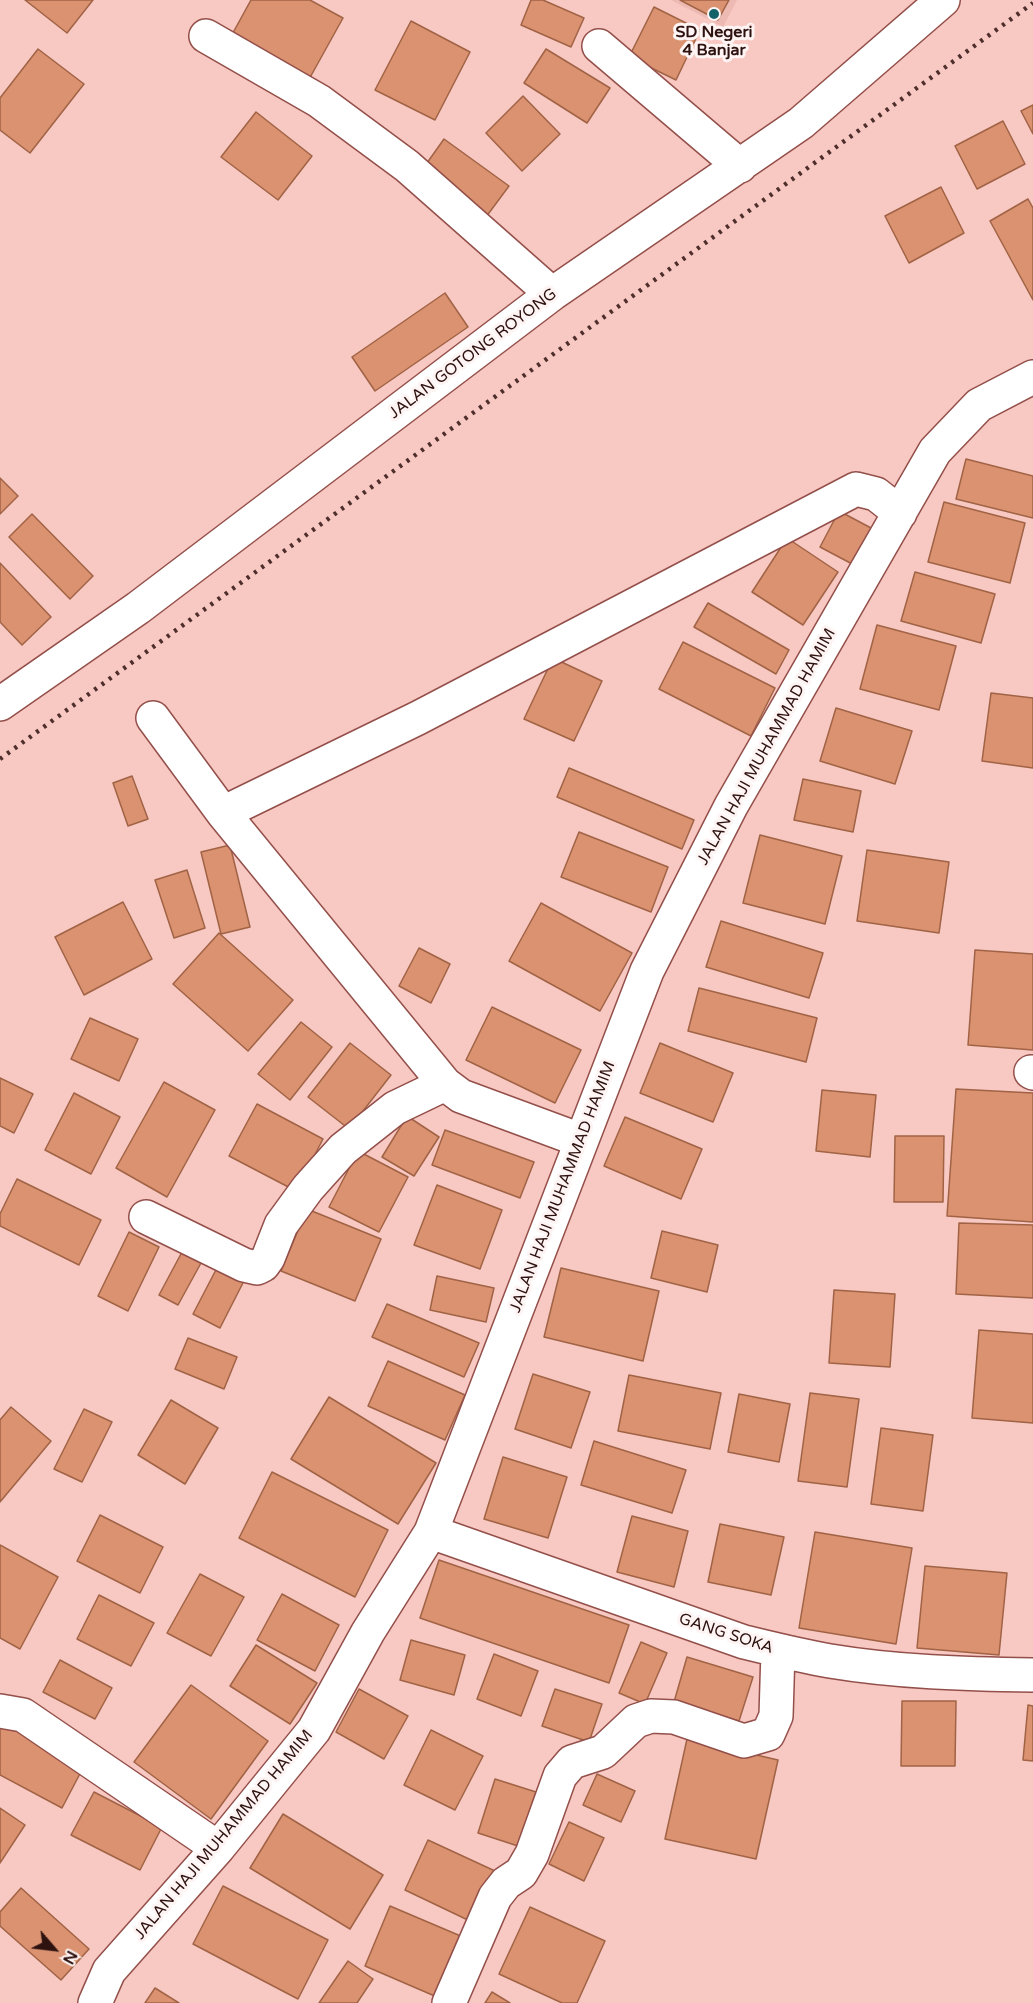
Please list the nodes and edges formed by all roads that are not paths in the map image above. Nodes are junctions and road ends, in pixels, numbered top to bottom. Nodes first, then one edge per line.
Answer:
1 (944, 0) edge
2 (206, 36) dead end
3 (599, 46) dead end
4 (740, 166) junction
5 (552, 294) junction
6 (1033, 377) edge
7 (900, 513) junction
8 (0, 704) edge
9 (153, 718) dead end
10 (223, 813) junction
11 (445, 1084) junction
12 (580, 1140) junction
13 (146, 1217) dead end
14 (431, 1532) junction
15 (778, 1651) junction
16 (1033, 1675) edge
17 (0, 1711) edge
18 (218, 1848) junction
19 (95, 2003) edge
20 (449, 2003) edge

1 - 4 street, JALAN GOTONG ROYONG
2 - 5 street
3 - 4 street
4 - 5 street, JALAN GOTONG ROYONG
5 - 8 street, JALAN GOTONG ROYONG
6 - 7 street, JALAN HAJI MUHAMMAD HAMIM
7 - 10 street
7 - 12 street, JALAN HAJI MUHAMMAD HAMIM
9 - 10 street
10 - 11 street
11 - 12 street
11 - 13 street
12 - 14 street, JALAN HAJI MUHAMMAD HAMIM
14 - 15 street, GANG SOKA
14 - 18 street, JALAN HAJI MUHAMMAD HAMIM
15 - 16 street, GANG SOKA
15 - 20 street
17 - 18 street
18 - 19 street, JALAN HAJI MUHAMMAD HAMIM

